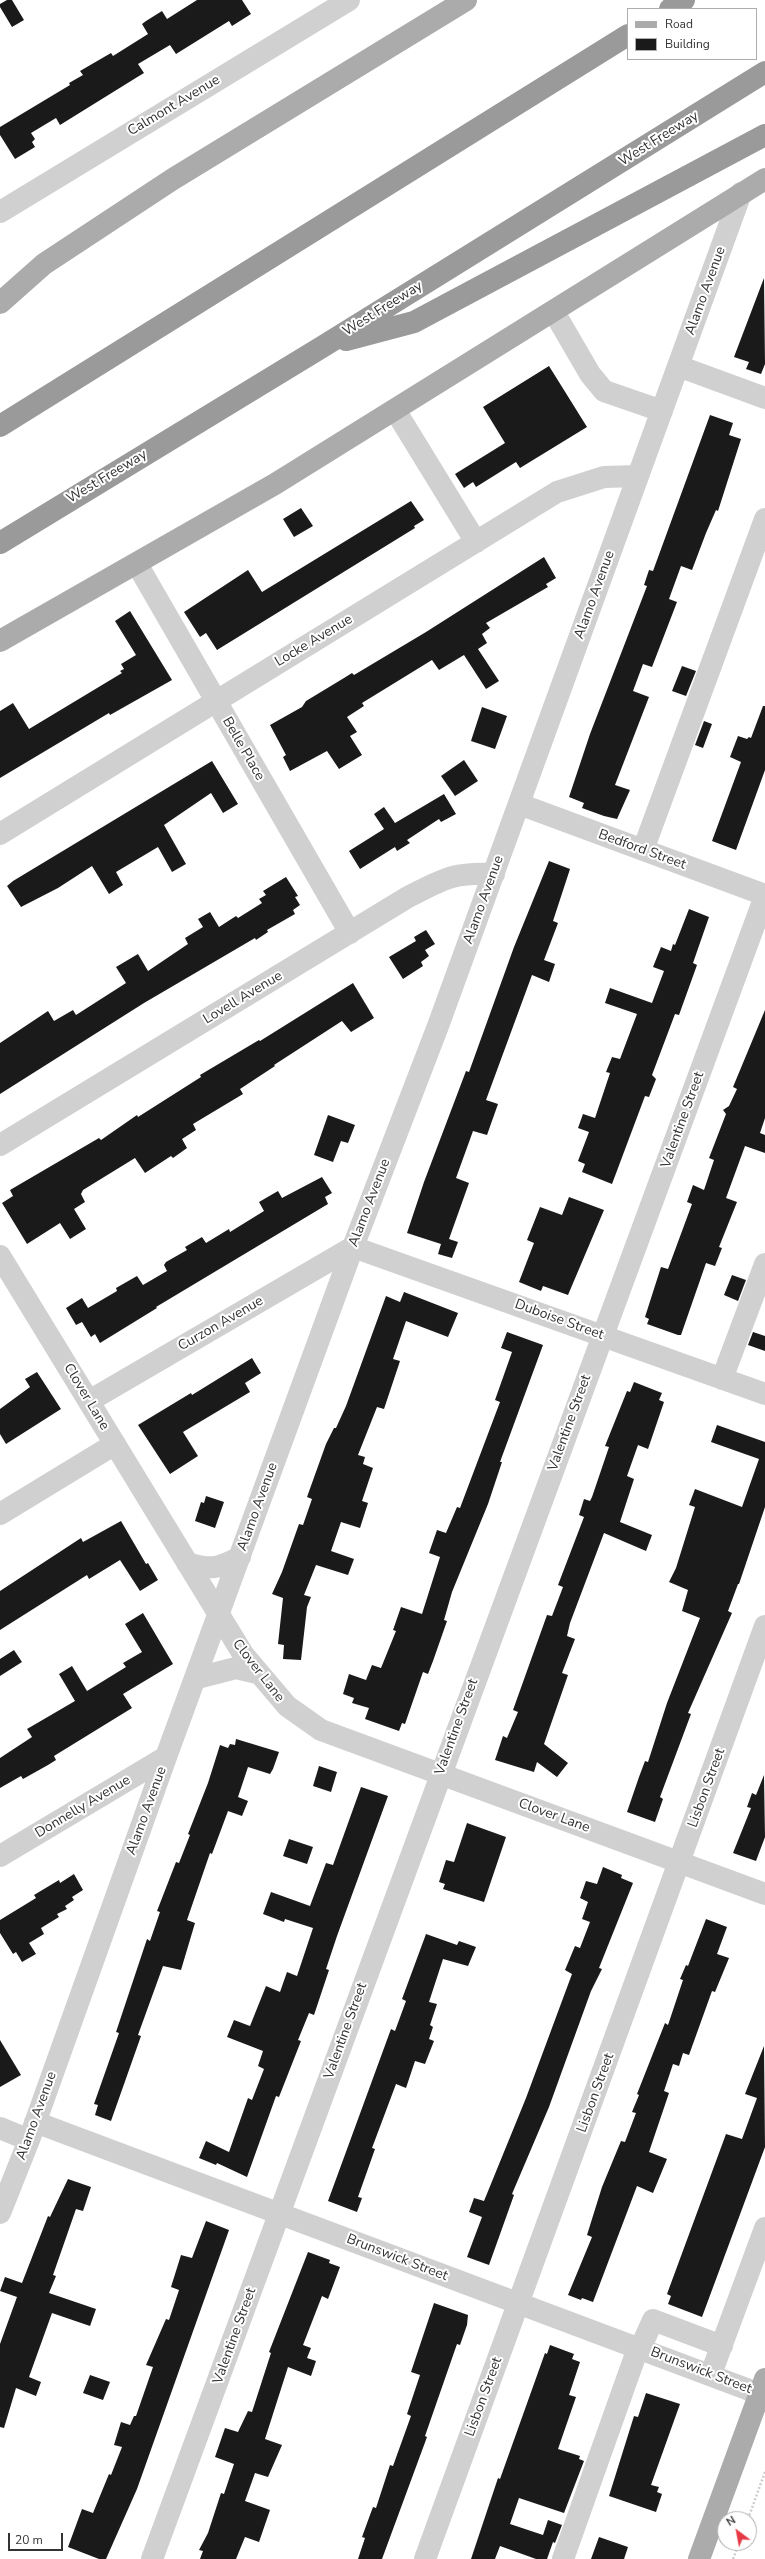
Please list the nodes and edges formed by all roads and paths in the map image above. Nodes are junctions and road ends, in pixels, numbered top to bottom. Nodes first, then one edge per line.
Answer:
1 (349, 0) edge
2 (466, 0) edge
3 (666, 0) edge
4 (684, 0) edge
5 (656, 8) edge
6 (672, 8) edge
7 (627, 31) edge
8 (627, 35) edge
9 (600, 51) junction
10 (765, 72) edge
11 (765, 135) edge
12 (765, 179) edge
13 (741, 194) junction
14 (0, 212) edge
15 (0, 303) edge
16 (554, 312) junction
17 (322, 347) junction
18 (678, 366) junction
19 (765, 398) edge
20 (395, 410) junction
21 (662, 411) junction
22 (0, 426) edge
23 (638, 476) junction
24 (765, 519) edge
25 (476, 542) junction
26 (0, 543) edge
27 (136, 564) junction
28 (0, 640) edge
29 (216, 701) junction
30 (519, 804) junction
31 (0, 834) edge
32 (643, 850) junction
33 (494, 874) junction
34 (765, 896) edge
35 (350, 933) junction
36 (0, 1145) edge
37 (353, 1247) junction
38 (0, 1256) edge
39 (765, 1264) edge
40 (603, 1336) junction
41 (722, 1379) junction
42 (765, 1394) edge
43 (89, 1401) junction
44 (115, 1444) junction
45 (0, 1514) edge
46 (240, 1557) junction
47 (187, 1563) junction
48 (219, 1618) junction
49 (765, 1626) edge
50 (257, 1672) junction
51 (197, 1678) junction
52 (166, 1757) junction
53 (440, 1774) junction
54 (0, 1856) edge
55 (680, 1863) junction
56 (765, 1894) edge
57 (0, 2128) edge
58 (32, 2131) junction
59 (0, 2212) edge
60 (280, 2214) junction
61 (765, 2228) edge
62 (518, 2303) junction
63 (722, 2346) junction
64 (639, 2348) junction
65 (711, 2374) junction
66 (762, 2386) edge
67 (765, 2472) edge
68 (751, 2511) edge
69 (152, 2559) edge
70 (425, 2559) edge
71 (563, 2559) edge
72 (699, 2559) edge

1 - 14 street, Calmont Avenue
2 - 15 main road
3 - 5 highway
4 - 6 highway
7 - 9 highway
8 - 9 highway
9 - 22 highway
10 - 17 highway, West Freeway
11 - 17 highway
12 - 13 main road
13 - 16 main road
13 - 18 street, Alamo Avenue
16 - 20 main road
16 - 21 street
17 - 26 highway, West Freeway
18 - 19 street
18 - 21 street, Alamo Avenue
20 - 25 street
20 - 27 main road
21 - 23 street, Alamo Avenue
23 - 25 street, Locke Avenue
23 - 30 street, Alamo Avenue
24 - 32 street
25 - 29 street, Locke Avenue
27 - 28 main road
27 - 29 street, Belle Place
29 - 31 street, Locke Avenue
29 - 35 street, Belle Place
30 - 32 street, Bedford Street
30 - 33 street, Alamo Avenue
32 - 34 street, Bedford Street
33 - 35 street, Lovell Avenue
33 - 37 street, Alamo Avenue
34 - 40 street, Valentine Street
35 - 36 street, Lovell Avenue
37 - 40 street, Duboise Street
37 - 43 street, Curzon Avenue
37 - 46 street, Alamo Avenue
38 - 43 street, Clover Lane
39 - 41 street
40 - 41 street, Duboise Street
40 - 53 street, Valentine Street
41 - 42 street, Duboise Street
43 - 44 street, Clover Lane
44 - 45 street
44 - 47 street, Clover Lane
46 - 47 street
46 - 48 street, Alamo Avenue
47 - 48 street, Clover Lane
48 - 50 street, Clover Lane
48 - 51 street, Alamo Avenue
49 - 55 street, Lisbon Street
50 - 51 street
50 - 53 street, Clover Lane
51 - 52 street, Alamo Avenue
52 - 54 street, Donnelly Avenue
52 - 58 street, Alamo Avenue
53 - 55 street, Clover Lane
53 - 60 street, Valentine Street
55 - 56 street, Clover Lane
55 - 62 street, Lisbon Street
57 - 58 street, Brunswick Street
58 - 59 street, Alamo Avenue
58 - 60 street, Brunswick Street
60 - 62 street, Brunswick Street
60 - 69 street, Valentine Street
61 - 63 street
62 - 64 street, Brunswick Street
62 - 70 street, Lisbon Street
63 - 64 street
63 - 65 street
64 - 65 street, Brunswick Street
64 - 71 street
65 - 66 street, Brunswick Street
66 - 72 main road
67 - 68 path

